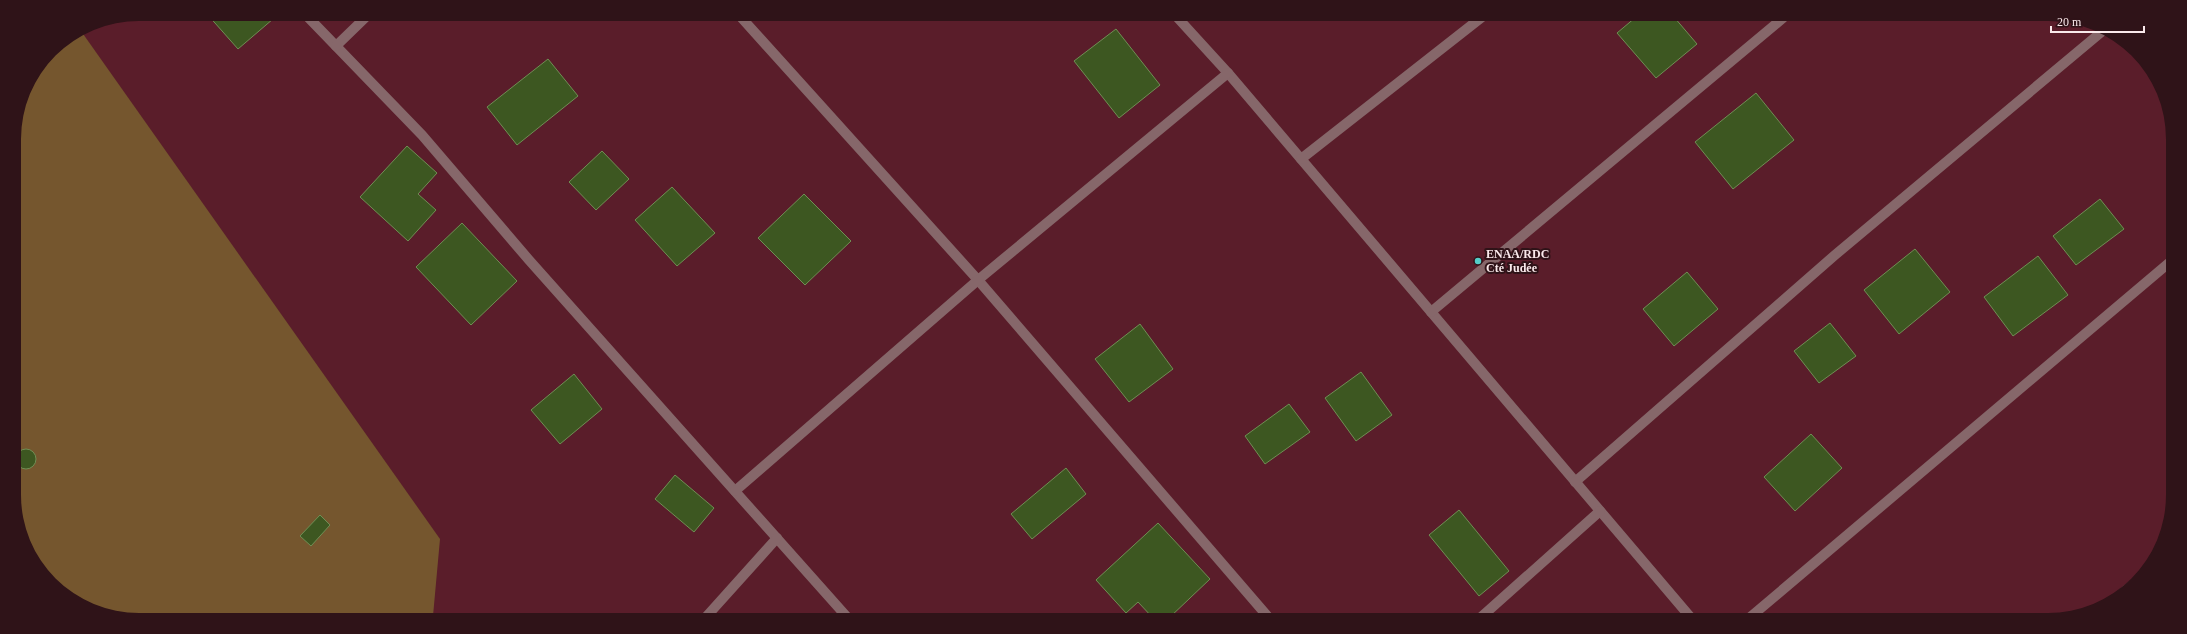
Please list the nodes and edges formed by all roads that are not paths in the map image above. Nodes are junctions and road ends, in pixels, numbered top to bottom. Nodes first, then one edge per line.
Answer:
1 (312, 21) edge
2 (362, 21) edge
3 (744, 21) edge
4 (1181, 21) edge
5 (1477, 21) edge
6 (1780, 21) edge
7 (2100, 33) edge
8 (336, 46) junction
9 (1228, 73) junction
10 (1301, 159) junction
11 (2166, 265) edge
12 (978, 280) junction
13 (1431, 312) junction
14 (1576, 482) junction
15 (735, 491) junction
16 (1600, 511) junction
17 (777, 538) junction
18 (710, 613) edge
19 (843, 613) edge
20 (1265, 613) edge
21 (1486, 613) edge
22 (1687, 613) edge
23 (1755, 613) edge

1 - 8 street
2 - 8 street
3 - 12 street
4 - 9 street
5 - 10 street
6 - 13 street
7 - 14 street
8 - 15 street
9 - 10 street
9 - 12 street
10 - 13 street
11 - 23 street
12 - 15 street
12 - 20 street
13 - 14 street
14 - 16 street
15 - 17 street
16 - 21 street
16 - 22 street
17 - 18 street
17 - 19 street

